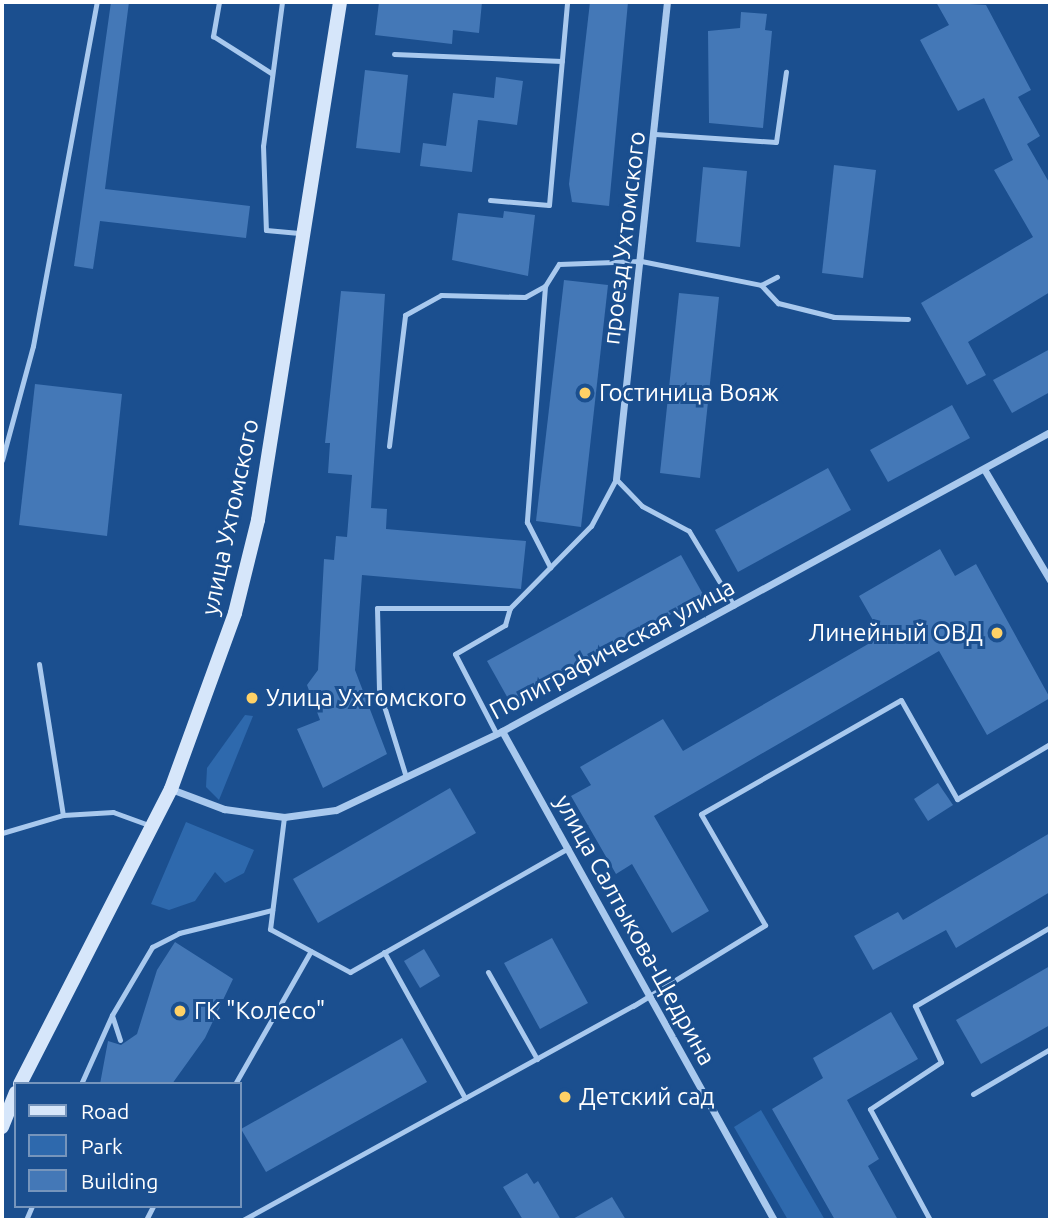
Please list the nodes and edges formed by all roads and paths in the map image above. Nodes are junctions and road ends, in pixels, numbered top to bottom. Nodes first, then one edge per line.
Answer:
1 (97, 2) edge
2 (219, 2) edge
3 (282, 2) edge
4 (340, 2) edge
5 (567, 2) edge
6 (667, 2) edge
7 (394, 54) dead end
8 (562, 61) junction
9 (786, 72) dead end
10 (271, 73) junction
11 (655, 134) junction
12 (490, 200) dead end
13 (306, 234) junction
14 (640, 261) junction
15 (777, 277) dead end
16 (761, 285) junction
17 (545, 286) junction
18 (908, 319) dead end
19 (1050, 432) edge
20 (389, 446) dead end
21 (2, 460) edge
22 (984, 469) junction
23 (616, 479) junction
24 (550, 567) junction
25 (1050, 580) edge
26 (734, 606) junction
27 (510, 608) junction
28 (39, 664) dead end
29 (499, 732) junction
30 (1050, 744) edge
31 (406, 777) junction
32 (171, 789) junction
33 (63, 815) junction
34 (284, 817) junction
35 (153, 827) junction
36 (2, 833) edge
37 (568, 848) junction
38 (272, 910) junction
39 (1050, 927) edge
40 (311, 951) junction
41 (384, 953) junction
42 (488, 972) dead end
43 (648, 992) junction
44 (112, 1015) junction
45 (120, 1040) dead end
46 (1050, 1049) edge
47 (537, 1059) junction
48 (21, 1082) edge
49 (82, 1082) edge
50 (236, 1082) edge
51 (973, 1094) dead end
52 (14, 1098) edge
53 (465, 1098) junction
54 (2, 1127) edge
55 (243, 1220) edge
56 (774, 1220) edge
57 (930, 1220) edge

1 - 21 lane
2 - 10 lane
3 - 10 lane
4 - 13 street, улица Ухтомского
5 - 8 lane
6 - 11 street, проезд Ухтомского
7 - 8 lane
8 - 12 lane
9 - 11 lane
10 - 13 lane
11 - 14 street, проезд Ухтомского
13 - 32 street, улица Ухтомского
14 - 16 lane
14 - 17 lane
14 - 23 street, проезд Ухтомского
15 - 16 lane
16 - 18 lane
17 - 20 lane
17 - 24 lane
19 - 22 street, Полиграфическая улица
22 - 25 street
22 - 26 street, Полиграфическая улица
23 - 24 lane
23 - 26 lane
24 - 27 lane
26 - 29 street, Полиграфическая улица
27 - 29 lane
27 - 31 lane
28 - 33 lane
29 - 31 street, Полиграфическая улица
29 - 37 street, улица Салтыкова-Щедрина
30 - 43 lane
31 - 34 street, Полиграфическая улица
32 - 34 street, Полиграфическая улица
32 - 35 street, улица Ухтомского
33 - 35 lane
33 - 36 lane
34 - 38 lane
35 - 48 street, улица Ухтомского
37 - 41 lane
37 - 43 street, улица Салтыкова-Щедрина
38 - 40 lane
38 - 44 lane
39 - 57 lane
40 - 41 lane
40 - 50 lane
41 - 53 lane
42 - 47 lane
43 - 47 lane
43 - 56 street, улица Салтыкова-Щедрина
44 - 45 lane
44 - 49 lane
46 - 51 lane
47 - 53 lane
52 - 54 street
53 - 55 lane

